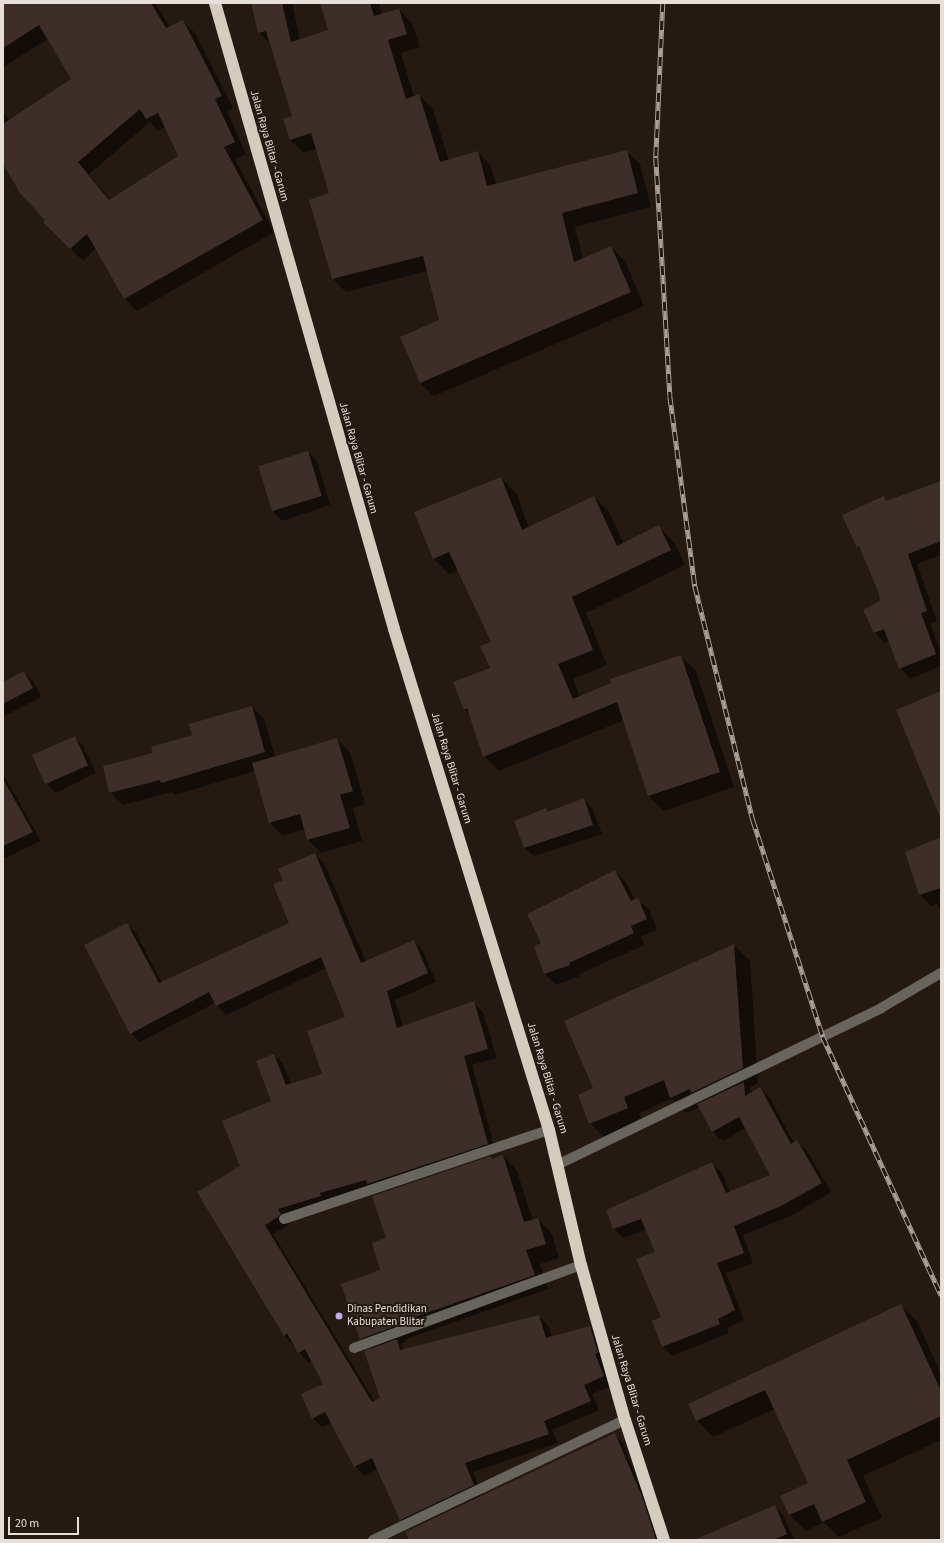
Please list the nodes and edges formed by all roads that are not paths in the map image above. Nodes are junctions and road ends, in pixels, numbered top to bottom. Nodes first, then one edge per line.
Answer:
1 (215, 3) edge
2 (941, 972) edge
3 (549, 1130) junction
4 (559, 1164) junction
5 (284, 1219) dead end
6 (581, 1265) junction
7 (354, 1348) dead end
8 (625, 1420) junction
9 (373, 1540) edge
10 (664, 1540) edge

1 - 3 highway, Jalan Raya Blitar - Garum
2 - 4 street
3 - 4 highway, Jalan Raya Blitar - Garum
3 - 5 street
4 - 6 highway, Jalan Raya Blitar - Garum
6 - 7 street
6 - 8 highway, Jalan Raya Blitar - Garum
8 - 9 street
8 - 10 highway, Jalan Raya Blitar - Garum

